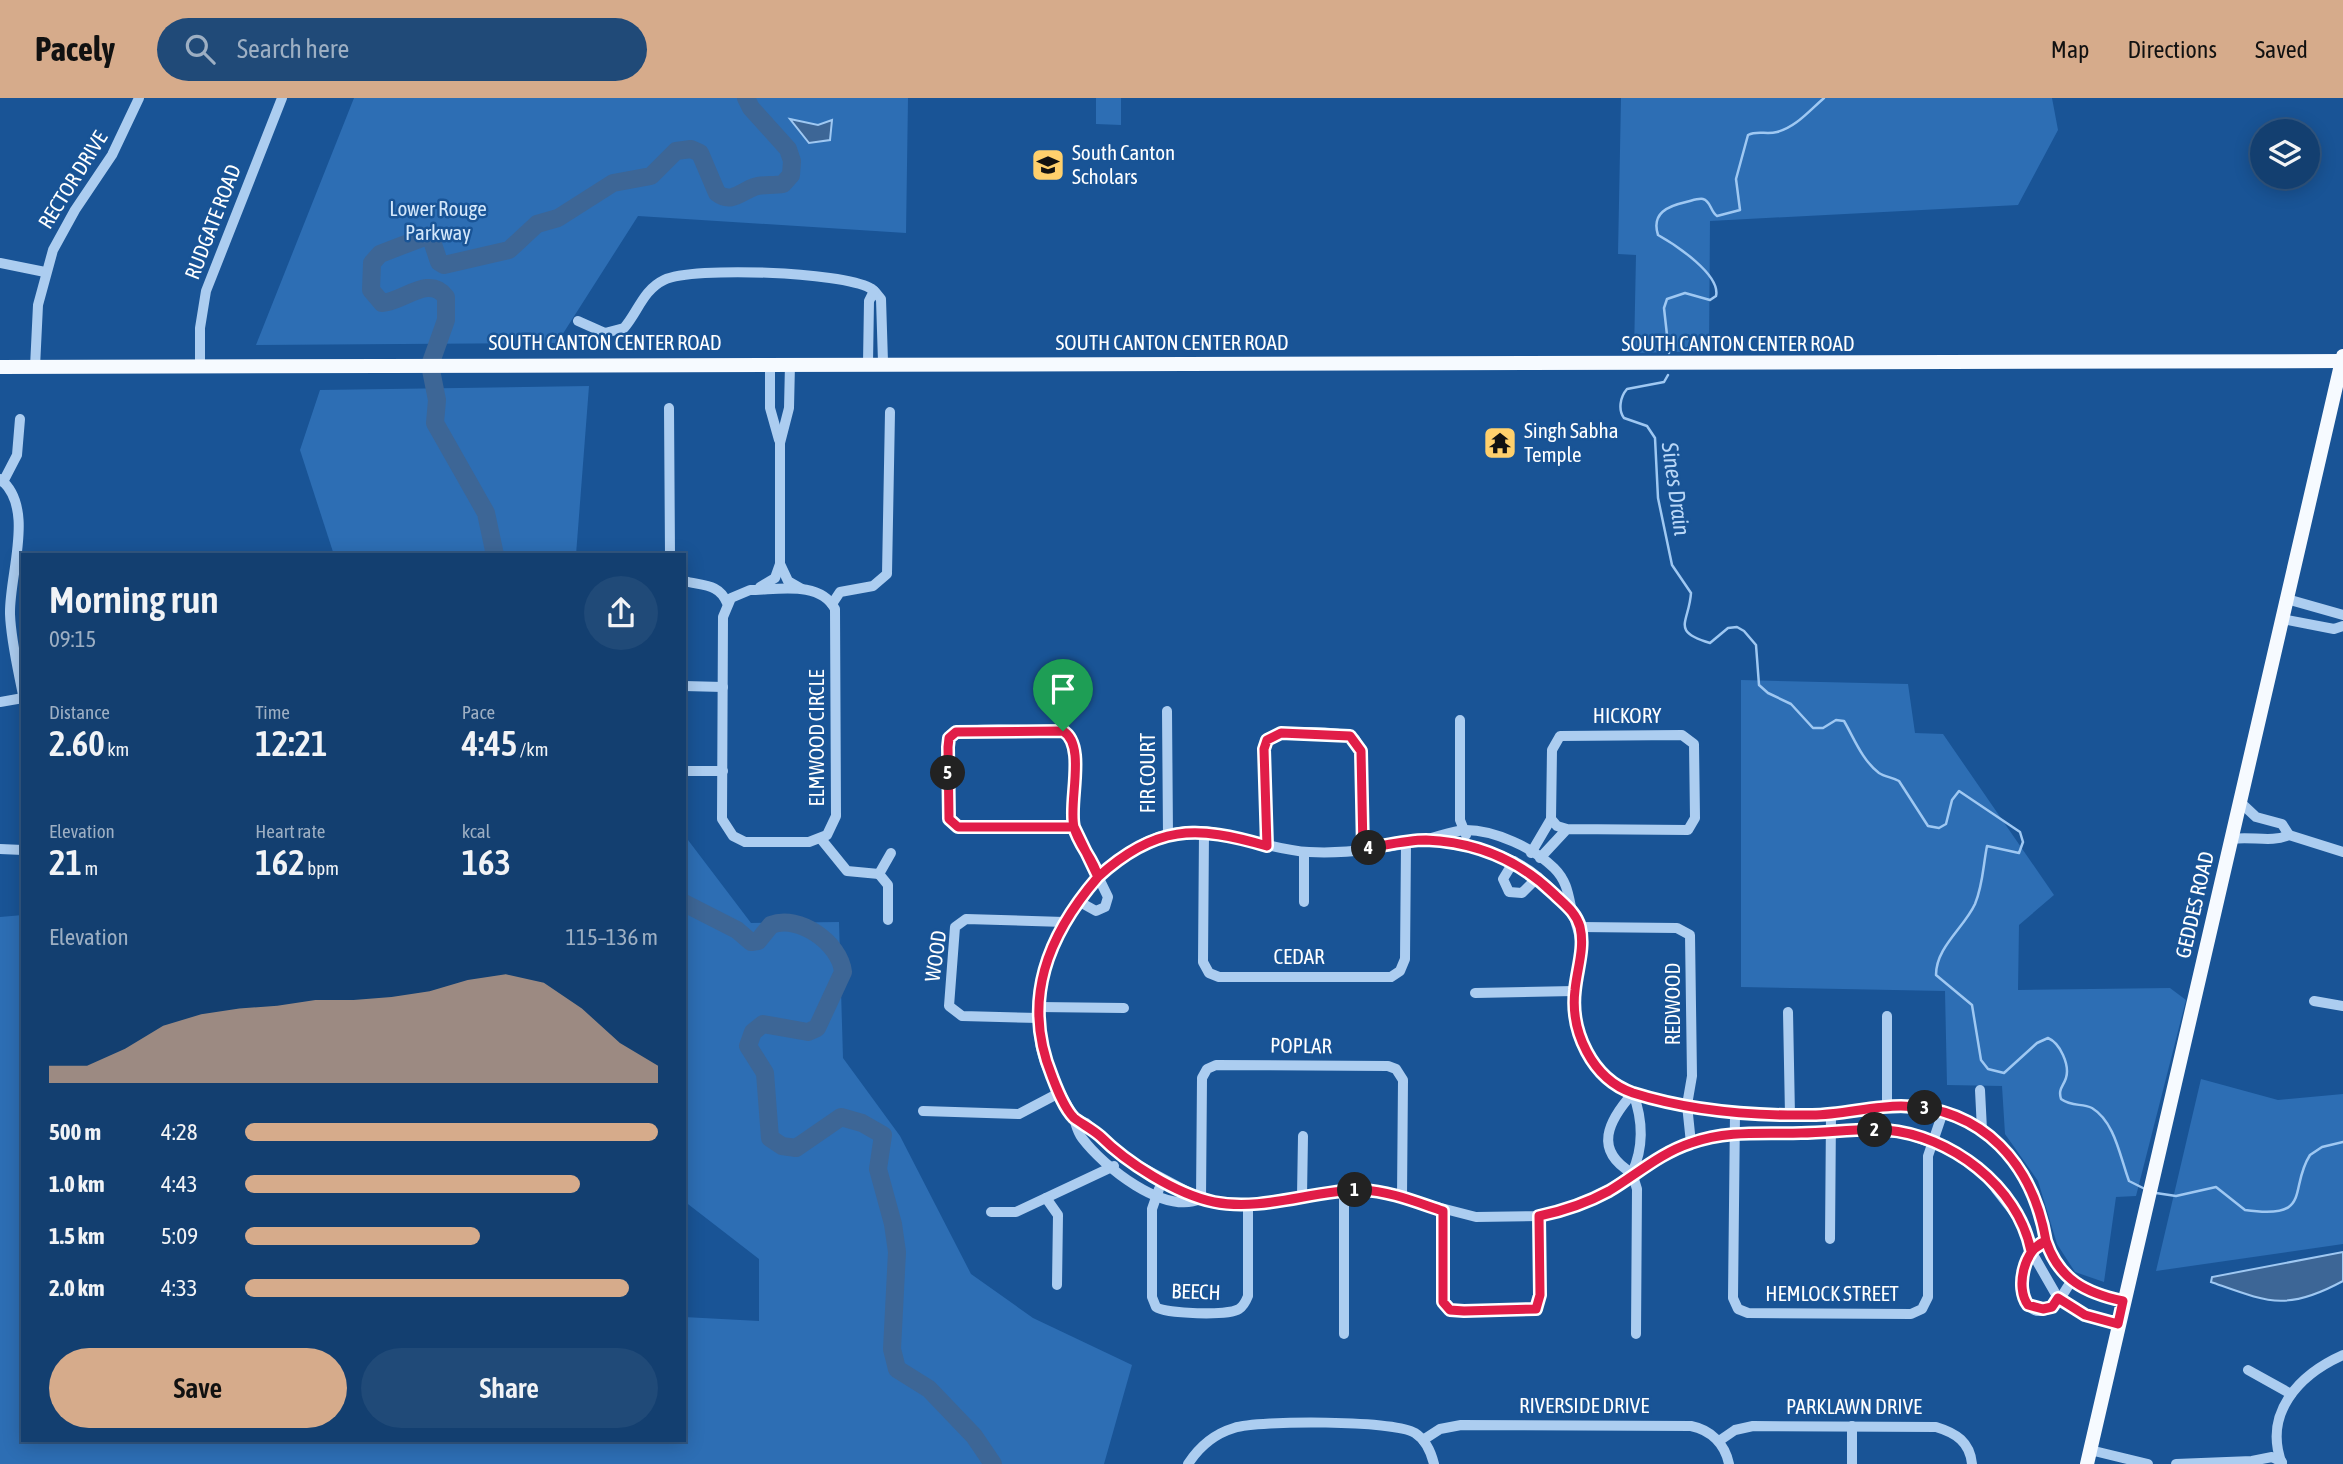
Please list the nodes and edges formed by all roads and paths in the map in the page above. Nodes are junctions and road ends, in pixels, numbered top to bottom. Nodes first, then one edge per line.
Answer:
1 (139, 98) edge
2 (282, 98) edge
3 (0, 263) edge
4 (45, 272) junction
5 (578, 321) dead end
6 (2343, 360) edge
7 (875, 362) junction
8 (200, 364) junction
9 (770, 364) junction
10 (790, 364) junction
11 (0, 367) edge
12 (35, 367) junction
13 (669, 408) dead end
14 (890, 412) dead end
15 (20, 419) dead end
16 (780, 443) junction
17 (2, 481) edge
18 (670, 553) edge
19 (780, 564) junction
20 (686, 581) edge
21 (750, 590) junction
22 (805, 590) junction
23 (2287, 599) junction
24 (727, 603) junction
25 (832, 604) junction
26 (2343, 615) edge
27 (2282, 619) junction
28 (2343, 626) edge
29 (21, 684) edge
30 (686, 686) edge
31 (723, 687) junction
32 (21, 697) edge
33 (0, 702) edge
34 (1167, 711) dead end
35 (1460, 720) dead end
36 (686, 771) edge
37 (723, 771) junction
38 (2240, 802) junction
39 (1551, 819) junction
40 (1074, 827) junction
41 (1567, 829) junction
42 (1465, 830) junction
43 (1204, 832) junction
44 (1168, 835) junction
45 (2290, 835) junction
46 (821, 839) junction
47 (2232, 839) junction
48 (1425, 840) junction
49 (1406, 843) junction
50 (1267, 846) junction
51 (1467, 847) junction
52 (0, 849) edge
53 (1363, 849) junction
54 (21, 850) edge
55 (1304, 852) junction
56 (2343, 852) edge
57 (891, 853) dead end
58 (1536, 856) junction
59 (1514, 861) junction
60 (1528, 869) junction
61 (879, 874) junction
62 (1098, 877) junction
63 (1538, 877) junction
64 (1078, 901) junction
65 (1304, 902) dead end
66 (1572, 909) junction
67 (888, 920) dead end
68 (1064, 922) junction
69 (1580, 927) junction
70 (1574, 991) junction
71 (1475, 993) dead end
72 (2314, 1000) dead end
73 (2343, 1006) edge
74 (1124, 1008) dead end
75 (1788, 1012) dead end
76 (1039, 1013) junction
77 (1887, 1016) dead end
78 (1980, 1090) dead end
79 (1059, 1093) junction
80 (1633, 1093) junction
81 (1688, 1105) junction
82 (1887, 1107) junction
83 (923, 1111) dead end
84 (1943, 1112) junction
85 (1735, 1113) junction
86 (1831, 1114) junction
87 (1790, 1115) junction
88 (1075, 1118) junction
89 (1982, 1130) junction
90 (1735, 1132) junction
91 (1831, 1132) junction
92 (1303, 1136) dead end
93 (1933, 1142) junction
94 (1691, 1143) junction
95 (1122, 1156) junction
96 (1112, 1169) junction
97 (1632, 1173) junction
98 (1162, 1180) junction
99 (1344, 1191) junction
100 (1157, 1195) junction
101 (1302, 1196) junction
102 (1402, 1197) junction
103 (1046, 1198) junction
104 (1201, 1199) junction
105 (1248, 1204) junction
106 (1443, 1211) junction
107 (991, 1212) dead end
108 (1539, 1216) junction
109 (1830, 1239) dead end
110 (2046, 1241) junction
111 (2031, 1251) junction
112 (2071, 1282) junction
113 (1058, 1285) dead end
114 (2058, 1298) junction
115 (2123, 1301) junction
116 (2118, 1324) junction
117 (1344, 1334) dead end
118 (1636, 1334) dead end
119 (2343, 1355) edge
120 (2248, 1370) dead end
121 (2291, 1394) junction
122 (1852, 1426) junction
123 (1423, 1440) junction
124 (1719, 1441) junction
125 (2089, 1457) edge
126 (1188, 1464) edge
127 (1434, 1464) edge
128 (1730, 1464) edge
129 (1852, 1464) edge
130 (1972, 1464) edge
131 (2148, 1464) edge
132 (2176, 1464) edge
133 (2283, 1464) edge

1 - 4 street, RECTOR DRIVE
2 - 8 street, RUDGATE ROAD
3 - 4 street
4 - 12 street, RECTOR DRIVE
5 - 7 street
6 - 7 main road, SOUTH CANTON CENTER ROAD
6 - 23 main road, GEDDES ROAD
7 - 10 main road, SOUTH CANTON CENTER ROAD
8 - 9 main road, SOUTH CANTON CENTER ROAD
8 - 12 main road, SOUTH CANTON CENTER ROAD
9 - 10 main road, SOUTH CANTON CENTER ROAD
9 - 16 street
10 - 16 street
11 - 12 main road, SOUTH CANTON CENTER ROAD
13 - 18 street
14 - 25 street
15 - 17 street
16 - 19 street
17 - 29 street
19 - 21 street
19 - 22 street
20 - 24 street
21 - 22 street
21 - 24 street
22 - 25 street
23 - 26 street
23 - 27 main road, GEDDES ROAD
24 - 31 street
25 - 46 street, ELMWOOD CIRCLE
27 - 28 street
27 - 38 main road, GEDDES ROAD
30 - 31 street
31 - 37 street
32 - 33 street
34 - 44 street, FIR COURT
35 - 42 street
36 - 37 street
37 - 46 street
38 - 45 street
38 - 47 main road, GEDDES ROAD
39 - 41 street
39 - 41 street, HICKORY
39 - 58 street, HICKORY
40 - 40 street
40 - 62 street
41 - 58 street
42 - 48 street
42 - 51 street
42 - 58 street
43 - 44 street
43 - 49 street, CEDAR
43 - 50 street
44 - 62 street
45 - 47 street
45 - 56 street
46 - 61 street
47 - 115 main road, GEDDES ROAD
48 - 49 street
48 - 51 street
49 - 53 street
50 - 53 street
50 - 55 street
51 - 59 street
52 - 54 street
53 - 55 street
55 - 65 street
57 - 61 street
58 - 60 street
58 - 66 street
59 - 60 street
59 - 63 street
60 - 63 street
61 - 67 street
62 - 64 street
62 - 64 street
63 - 66 street
64 - 68 street
66 - 69 street
68 - 76 street
68 - 76 street, WOOD
69 - 70 street
69 - 81 street, REDWOOD
70 - 71 street
70 - 80 street
72 - 73 street
74 - 76 street
75 - 87 street
76 - 79 street
77 - 82 street
78 - 89 street
79 - 83 street
79 - 88 street
80 - 81 street
80 - 97 street
80 - 97 street
81 - 85 street
81 - 94 street, REDWOOD
82 - 84 street
82 - 86 street
84 - 89 street
84 - 93 street, HEMLOCK STREET
85 - 87 street
85 - 90 street, HEMLOCK STREET
86 - 87 street
86 - 91 street
88 - 95 street
88 - 96 street
89 - 110 street
90 - 91 street
90 - 93 street, HEMLOCK STREET
90 - 94 street
91 - 93 street
91 - 109 street
92 - 101 street
93 - 111 street
94 - 97 street
95 - 96 street
95 - 98 street
96 - 100 street
96 - 103 street
97 - 108 street
97 - 118 street
98 - 100 street
98 - 104 street
99 - 101 street
99 - 102 street
99 - 117 street
100 - 104 street
100 - 105 street, BEECH
101 - 105 street
102 - 104 street, POPLAR
102 - 106 street
103 - 107 street
103 - 113 street
104 - 105 street
106 - 108 street
106 - 108 street
110 - 111 street
110 - 112 street
111 - 114 street
111 - 114 street
112 - 114 street
112 - 115 street
114 - 116 street
115 - 116 main road, GEDDES ROAD
116 - 125 main road, GEDDES ROAD
119 - 121 street
120 - 121 street
121 - 133 street
122 - 124 street, PARKLAWN DRIVE
122 - 129 street
122 - 130 street, PARKLAWN DRIVE
123 - 124 street, RIVERSIDE DRIVE
123 - 126 street
123 - 127 street
124 - 128 street
125 - 131 street
132 - 133 street

